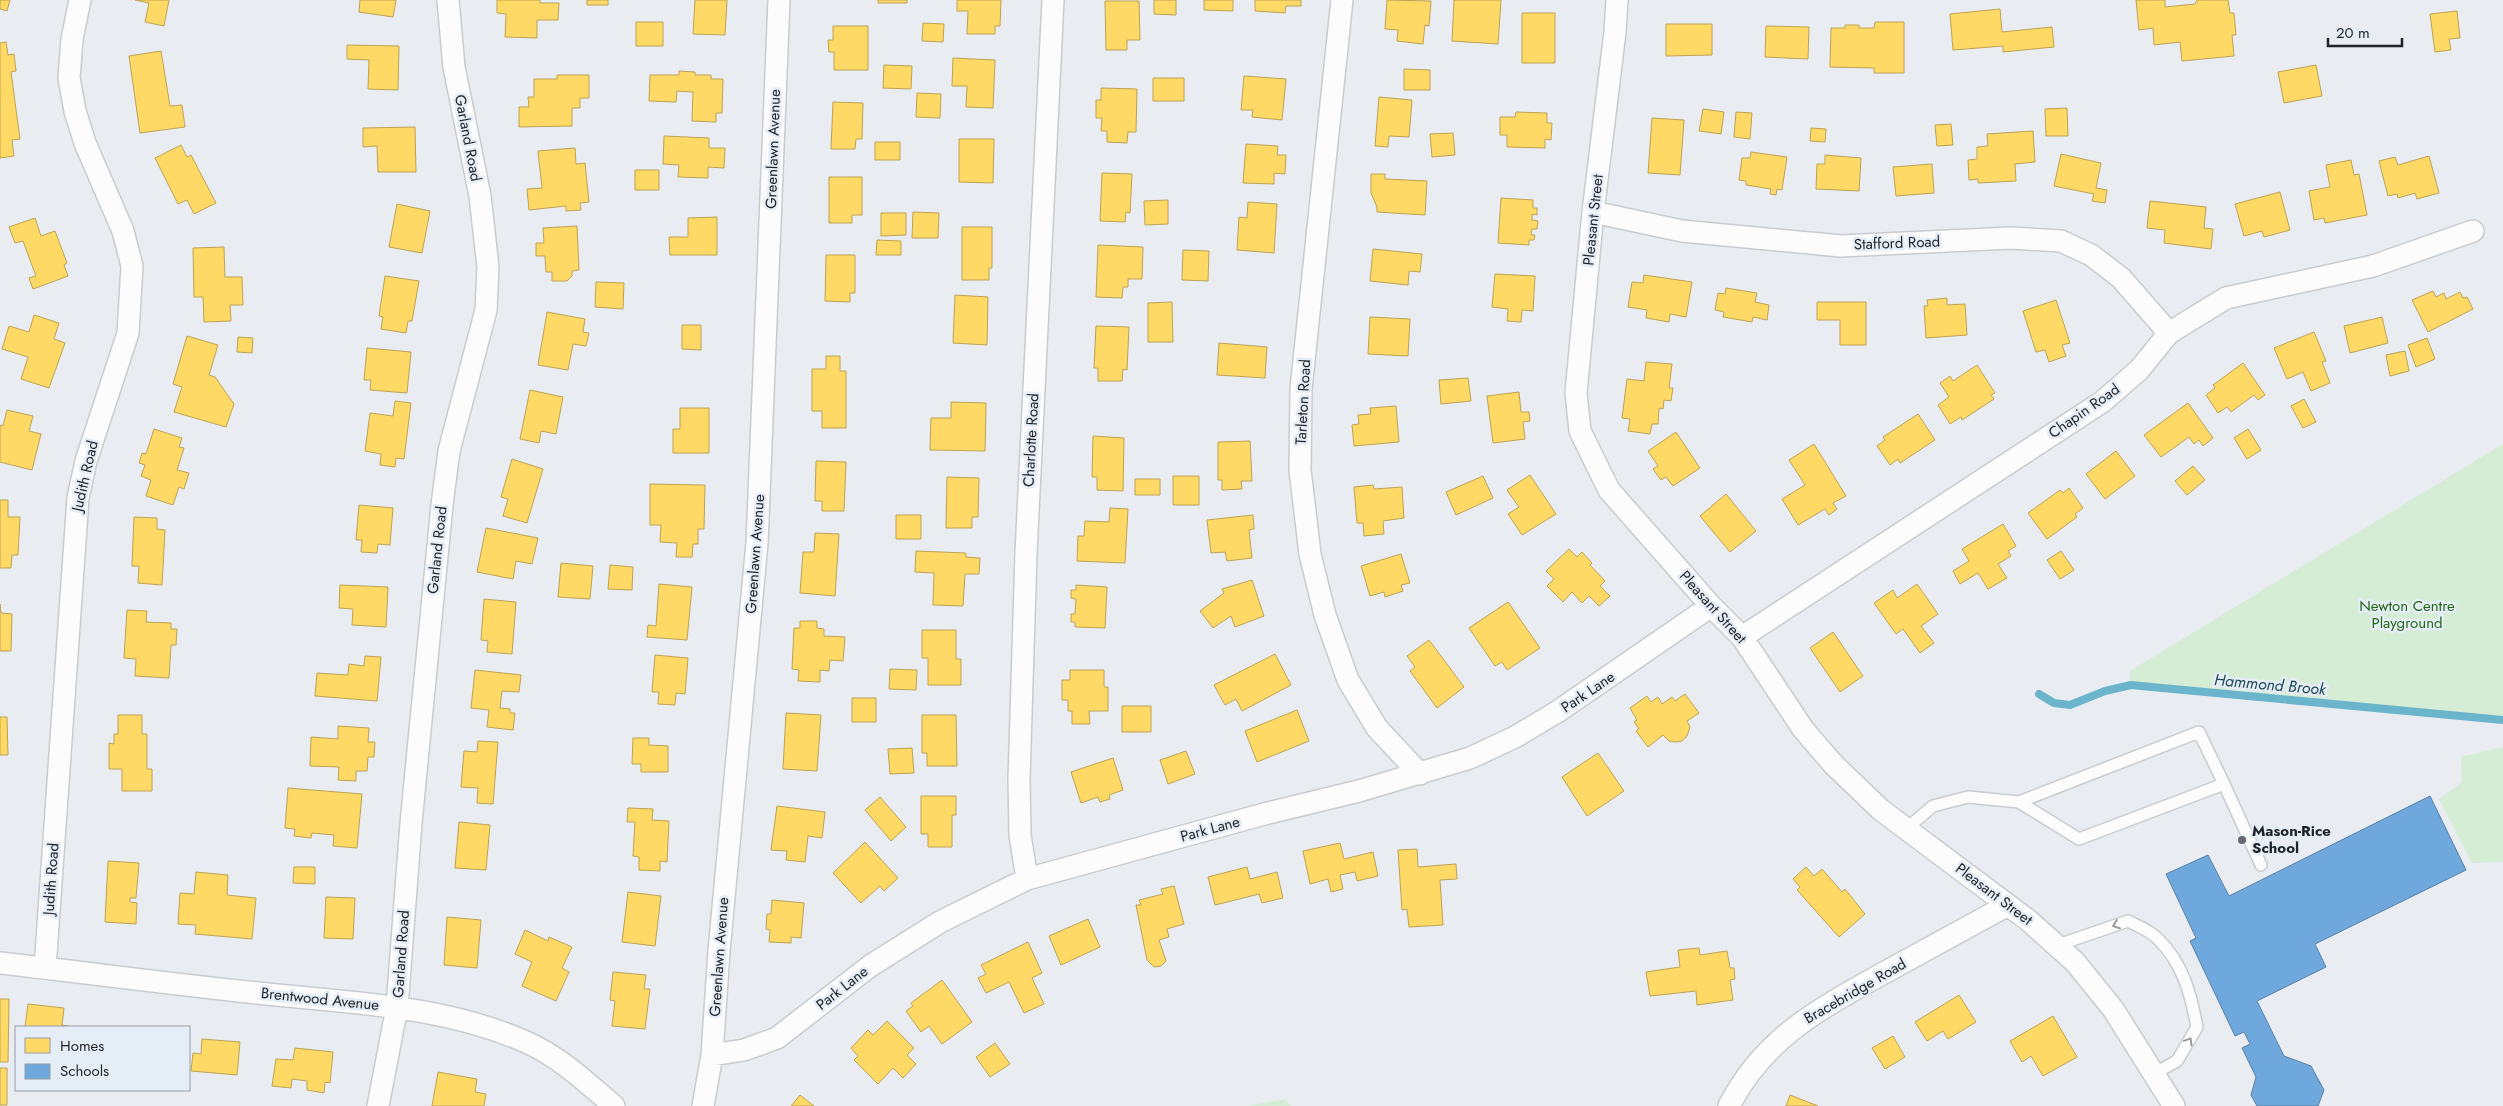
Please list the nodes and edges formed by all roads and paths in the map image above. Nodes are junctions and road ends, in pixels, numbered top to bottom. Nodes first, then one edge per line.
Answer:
1 (80, 0) edge
2 (448, 0) edge
3 (779, 0) edge
4 (1053, 0) edge
5 (1342, 0) edge
6 (1617, 0) edge
7 (1593, 212) junction
8 (2473, 231) dead end
9 (2169, 333) junction
10 (1711, 606) junction
11 (1742, 637) junction
12 (1420, 774) junction
13 (2224, 784) junction
14 (2019, 802) junction
15 (1906, 829) junction
16 (2261, 865) dead end
17 (1027, 879) junction
18 (2008, 905) junction
19 (2058, 945) junction
20 (0, 963) edge
21 (45, 968) junction
22 (397, 1007) junction
23 (712, 1054) junction
24 (2155, 1073) junction
25 (378, 1106) edge
26 (614, 1106) edge
27 (703, 1106) edge
28 (1729, 1106) edge
29 (2174, 1106) edge

1 - 21 street, Judith Road
2 - 22 street, Garland Road
3 - 23 street, Greenlawn Avenue
4 - 17 street, Charlotte Road
5 - 12 street, Tarleton Road
6 - 7 street, Pleasant Street
7 - 9 street, Stafford Road
7 - 10 street, Pleasant Street
8 - 9 street, Chapin Road
9 - 11 street, Chapin Road
10 - 11 street, Pleasant Street
10 - 12 street, Park Lane
11 - 15 street, Pleasant Street
12 - 17 street, Park Lane
13 - 14 lane
13 - 14 lane
13 - 16 lane
14 - 15 lane
15 - 18 street, Pleasant Street
17 - 23 street, Park Lane
18 - 19 street, Pleasant Street
18 - 28 street, Bracebridge Road
19 - 24 street, Pleasant Street
24 -> 19 lane
20 - 21 street, Brentwood Avenue
21 - 22 street, Brentwood Avenue
22 - 25 street, Garland Road
22 - 26 street, Brentwood Avenue
23 - 27 street, Greenlawn Avenue
24 - 29 street, Pleasant Street

